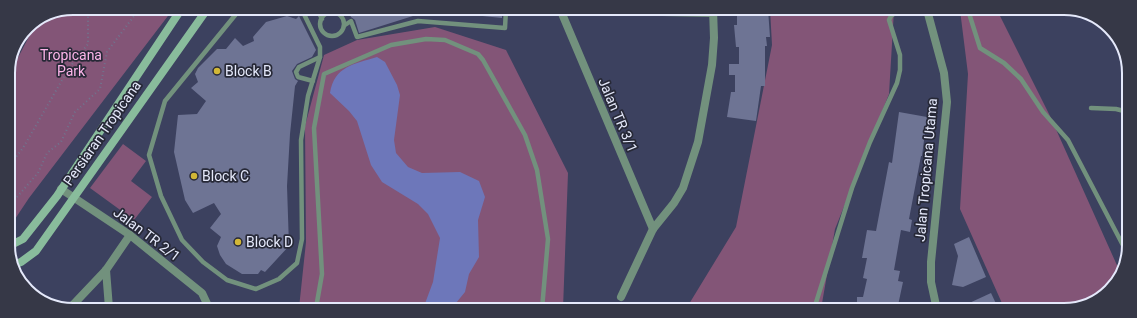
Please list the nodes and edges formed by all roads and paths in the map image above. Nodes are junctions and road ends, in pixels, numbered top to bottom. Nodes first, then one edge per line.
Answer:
1 (88, 15) edge
2 (135, 15) edge
3 (177, 15) edge
4 (203, 15) edge
5 (235, 15) edge
6 (305, 15) edge
7 (320, 15) edge
8 (325, 15) edge
9 (340, 15) edge
10 (506, 15) edge
11 (562, 15) edge
12 (713, 15) edge
13 (893, 15) edge
14 (928, 15) edge
15 (970, 15) edge
16 (322, 19) junction
17 (344, 25) junction
18 (323, 31) junction
19 (315, 35) junction
20 (320, 57) junction
21 (313, 81) junction
22 (1091, 108) dead end
23 (1122, 110) edge
24 (15, 158) edge
25 (61, 189) junction
26 (73, 196) junction
27 (15, 199) edge
28 (653, 229) junction
29 (130, 235) junction
30 (15, 243) edge
31 (1122, 243) edge
32 (18, 263) edge
33 (106, 270) junction
34 (621, 297) dead end
35 (75, 303) edge
36 (109, 303) edge
37 (207, 303) edge
38 (317, 303) edge
39 (543, 303) edge
40 (816, 303) edge
41 (936, 303) edge

1 - 24 path
2 - 27 path
3 - 25 main road, Persiaran Tropicana
4 - 26 main road, Persiaran Tropicana
5 - 21 lane
6 - 19 lane
7 - 16 lane
8 - 16 lane
9 - 17 lane
10 - 17 lane
11 - 28 street, Jalan TR 3/1
12 - 28 street, Jalan TR 3/1
13 - 40 lane
14 - 41 street, Jalan Tropicana Utama
15 - 31 lane
16 - 18 lane
17 - 18 lane
18 - 19 lane
19 - 20 lane
20 - 21 lane
20 - 21 lane
22 - 23 lane
25 - 26 street, Jalan TR 2/1
25 - 30 main road, Persiaran Tropicana
26 - 29 street, Jalan TR 2/1
26 - 32 main road, Persiaran Tropicana
28 - 34 street, Jalan TR 3/1
29 - 33 street
29 - 37 street, Jalan TR 2/1
33 - 35 street
33 - 36 street
38 - 39 lane

